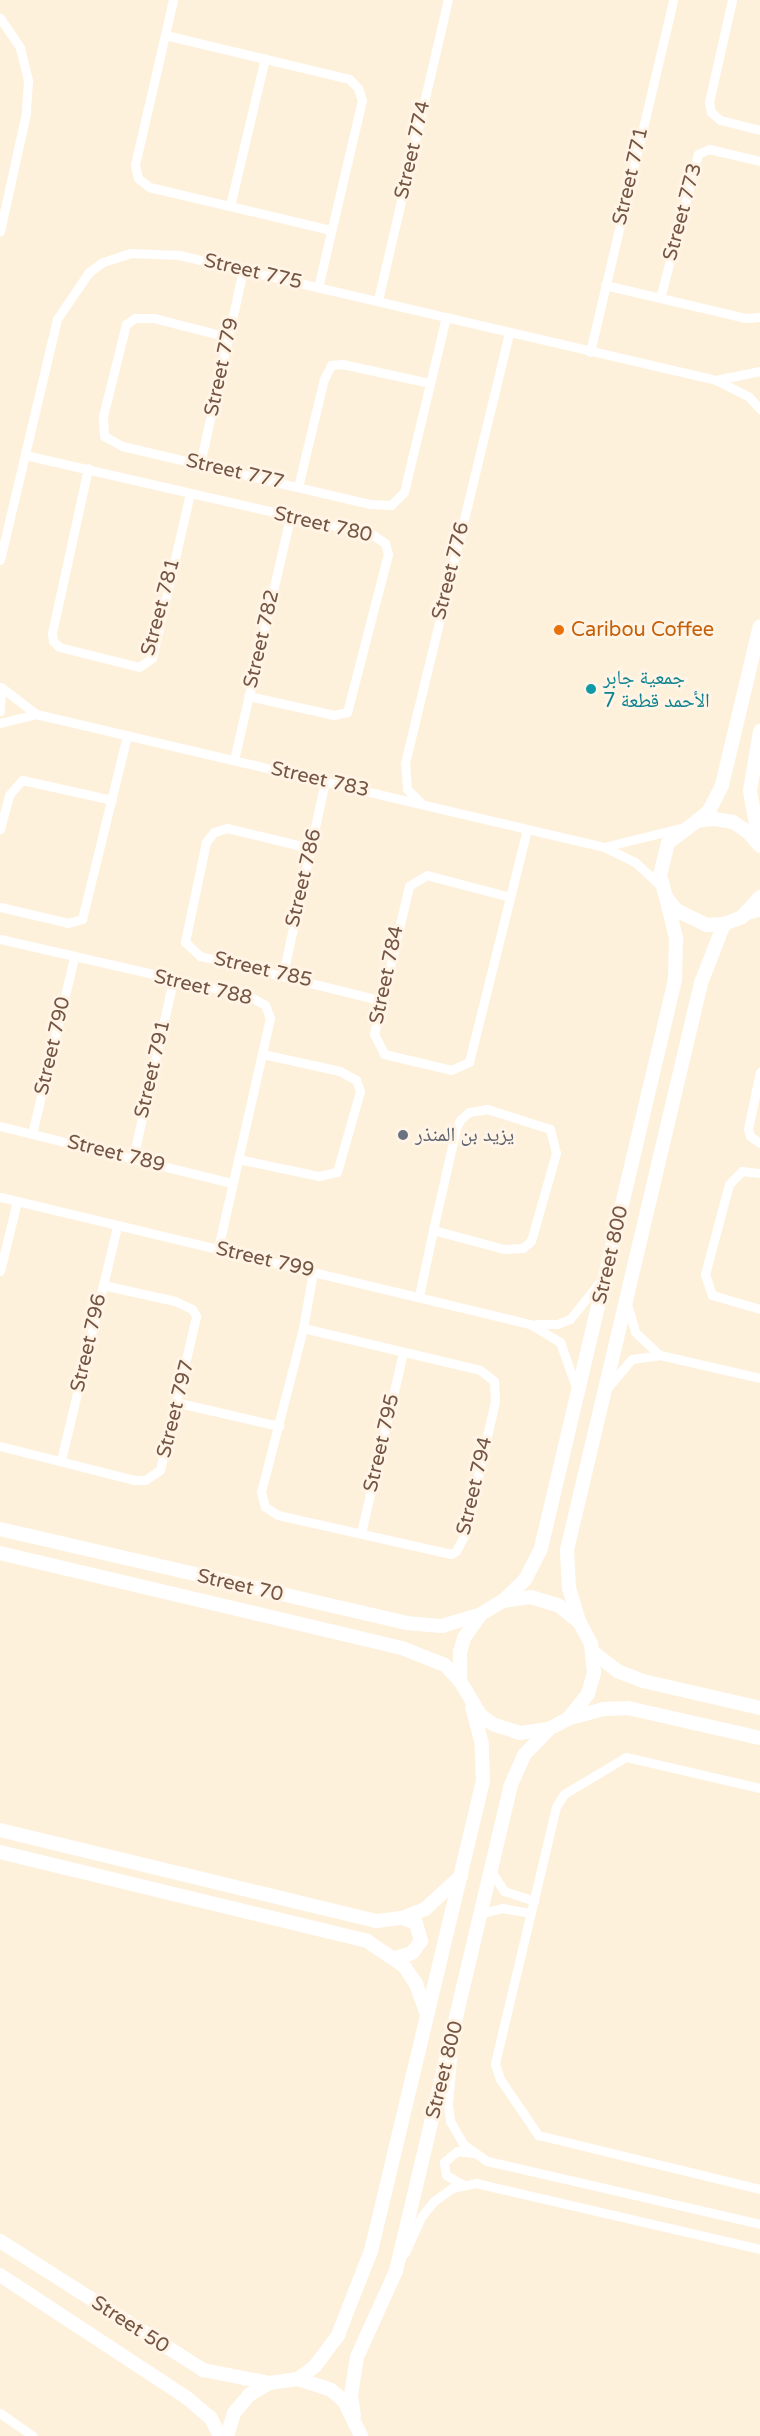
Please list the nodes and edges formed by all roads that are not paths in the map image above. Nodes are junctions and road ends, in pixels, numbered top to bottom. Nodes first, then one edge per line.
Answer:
1 (173, 0) edge
2 (448, 0) edge
3 (673, 0) edge
4 (732, 0) edge
5 (0, 18) edge
6 (165, 34) junction
7 (265, 58) junction
8 (760, 130) edge
9 (760, 160) edge
10 (230, 206) junction
11 (331, 230) junction
12 (0, 231) edge
13 (243, 270) junction
14 (605, 285) junction
15 (318, 286) junction
16 (660, 298) junction
17 (378, 300) junction
18 (760, 316) edge
19 (446, 317) junction
20 (509, 332) junction
21 (228, 337) junction
22 (590, 352) junction
23 (760, 371) edge
24 (716, 380) junction
25 (429, 383) junction
26 (760, 409) edge
27 (25, 455) junction
28 (200, 464) junction
29 (88, 468) junction
30 (298, 487) junction
31 (190, 493) junction
32 (290, 517) junction
33 (0, 560) edge
34 (760, 626) edge
35 (1, 686) edge
36 (248, 696) junction
37 (0, 711) edge
38 (36, 714) junction
39 (0, 723) edge
40 (760, 731) edge
41 (127, 736) junction
42 (234, 760) junction
43 (326, 782) junction
44 (112, 800) junction
45 (423, 804) junction
46 (691, 824) junction
47 (0, 829) edge
48 (527, 829) junction
49 (760, 846) edge
50 (604, 847) junction
51 (310, 848) junction
52 (664, 892) junction
53 (510, 897) junction
54 (760, 897) edge
55 (0, 906) edge
56 (760, 911) edge
57 (742, 917) junction
58 (724, 924) junction
59 (0, 939) edge
60 (74, 958) junction
61 (283, 974) junction
62 (173, 981) junction
63 (379, 1000) junction
64 (262, 1054) junction
65 (760, 1072) edge
66 (0, 1126) edge
67 (32, 1134) junction
68 (760, 1143) edge
69 (132, 1158) junction
70 (238, 1159) junction
71 (760, 1173) edge
72 (232, 1184) junction
73 (0, 1197) edge
74 (17, 1201) junction
75 (117, 1226) junction
76 (433, 1230) junction
77 (218, 1249) junction
78 (1, 1258) edge
79 (0, 1271) edge
80 (313, 1272) junction
81 (606, 1272) junction
82 (103, 1285) junction
83 (627, 1289) junction
84 (419, 1296) junction
85 (760, 1309) edge
86 (530, 1324) junction
87 (303, 1328) junction
88 (403, 1353) junction
89 (660, 1355) junction
90 (760, 1378) edge
91 (578, 1398) junction
92 (601, 1401) junction
93 (179, 1403) junction
94 (279, 1426) junction
95 (0, 1446) edge
96 (62, 1460) junction
97 (0, 1529) edge
98 (361, 1533) junction
99 (0, 1553) edge
100 (503, 1601) junction
101 (481, 1614) junction
102 (580, 1623) junction
103 (593, 1652) junction
104 (460, 1681) junction
105 (472, 1705) junction
106 (760, 1708) edge
107 (568, 1719) junction
108 (548, 1729) junction
109 (760, 1738) edge
110 (760, 1788) edge
111 (0, 1830) edge
112 (0, 1852) edge
113 (491, 1871) junction
114 (462, 1874) junction
115 (534, 1901) junction
116 (482, 1913) junction
117 (531, 1913) junction
118 (402, 1918) junction
119 (396, 1958) junction
120 (427, 2018) junction
121 (455, 2032) junction
122 (475, 2154) junction
123 (462, 2184) junction
124 (760, 2189) edge
125 (760, 2224) edge
126 (0, 2241) edge
127 (760, 2249) edge
128 (396, 2271) junction
129 (0, 2275) edge
130 (298, 2379) junction
131 (270, 2384) junction
132 (0, 2413) edge
133 (354, 2415) junction
134 (33, 2436) edge
135 (220, 2436) edge
136 (226, 2436) edge
137 (361, 2436) edge

1 - 6 street
2 - 17 street, Street 774
3 - 14 street, Street 771
4 - 8 street
5 - 12 street
6 - 7 street
6 - 10 street
7 - 10 street
7 - 11 street
9 - 16 street, Street 773
10 - 11 street
11 - 15 street
13 - 15 street, Street 775
13 - 21 street, Street 779
13 - 27 street, Street 775
14 - 16 street
14 - 22 street, Street 771
15 - 17 street, Street 775
16 - 18 street
17 - 19 street, Street 775
19 - 20 street, Street 775
19 - 25 street, Street 777
20 - 22 street, Street 775
20 - 45 street, Street 776
21 - 28 street, Street 779
21 - 28 street, Street 777
22 - 24 street, Street 775
23 - 24 street, Street 775
24 - 26 street, Street 775
25 - 30 street, Street 777
25 - 30 street
27 - 29 street, Street 780
27 - 33 street, Street 775
28 - 30 street, Street 777
29 - 31 street, Street 780
29 - 31 street, Street 781
31 - 32 street, Street 780
32 - 36 street, Street 782
32 - 36 street, Street 780
34 - 46 main road
35 - 37 street
35 - 38 street, Street 783
36 - 42 street, Street 782
38 - 39 street, Street 783
38 - 41 street, Street 783
40 - 49 main road
41 - 42 street, Street 783
41 - 44 street
42 - 43 street, Street 783
43 - 45 street, Street 783
43 - 51 street, Street 786
44 - 47 street
44 - 55 street
45 - 48 street, Street 783
46 - 49 main road
46 - 50 street, Street 783
46 - 52 main road, Street 800
48 - 50 street, Street 783
48 - 53 street, Street 784
50 - 52 street, Street 783
51 - 61 street, Street 786
51 - 61 street, Street 785
52 - 58 main road
52 - 81 main road, Street 800
53 - 63 street, Street 784
53 - 63 street, Street 784
54 - 57 main road
56 - 57 street
57 - 58 main road
58 - 83 main road, Street 800
59 - 60 street, Street 788
60 - 62 street, Street 788
60 - 67 street, Street 790
61 - 63 street, Street 785
62 - 64 street, Street 788
62 - 69 street, Street 791
64 - 70 street, Street 788
64 - 70 street
65 - 68 street
66 - 67 street, Street 789
67 - 69 street, Street 789
69 - 72 street, Street 789
70 - 72 street, Street 788
71 - 85 street
72 - 77 street, Street 788
73 - 74 street, Street 799
74 - 75 street, Street 799
74 - 78 street
75 - 77 street, Street 799
75 - 82 street, Street 796
76 - 76 street
76 - 84 street
77 - 80 street, Street 799
78 - 79 street
80 - 84 street, Street 799
80 - 87 street, Street 794
81 - 86 street, Street 799
81 - 91 main road, Street 800
82 - 93 street, Street 797
82 - 96 street, Street 796
83 - 89 street
83 - 92 main road, Street 800
84 - 86 street, Street 799
86 - 91 street, Street 799
87 - 88 street, Street 794
87 - 94 street, Street 794
88 - 98 street, Street 795
88 - 98 street, Street 794
89 - 90 street
89 - 92 street
91 - 100 main road, Street 800
92 - 102 main road, Street 800
93 - 94 street
93 - 96 street, Street 797
94 - 98 street, Street 794
95 - 96 street, Street 797
97 - 101 main road, Street 70
99 - 104 main road, Street 70
100 - 101 main road
100 - 102 main road
101 - 104 main road
102 - 103 main road
103 - 106 main road
103 - 107 main road
104 - 105 main road
105 - 108 main road
105 - 114 main road, Street 800
107 - 108 main road
107 - 109 main road
108 - 113 main road, Street 800
110 - 115 street
111 - 118 main road
112 - 119 main road
113 - 115 street
113 - 116 main road, Street 800
114 - 118 main road
114 - 120 main road, Street 800
115 - 117 street
116 - 117 street
116 - 121 main road, Street 800
117 - 124 street
118 - 119 main road
119 - 120 main road
120 - 130 main road, Street 800
121 - 122 street
121 - 128 main road, Street 800
122 - 123 street
122 - 125 street
123 - 127 street
123 - 128 street
126 - 131 main road, Street 50
128 - 133 main road, Street 800
129 - 135 main road, Street 50
130 - 131 main road
130 - 133 main road
131 - 136 main road
132 - 134 street
133 - 137 main road

